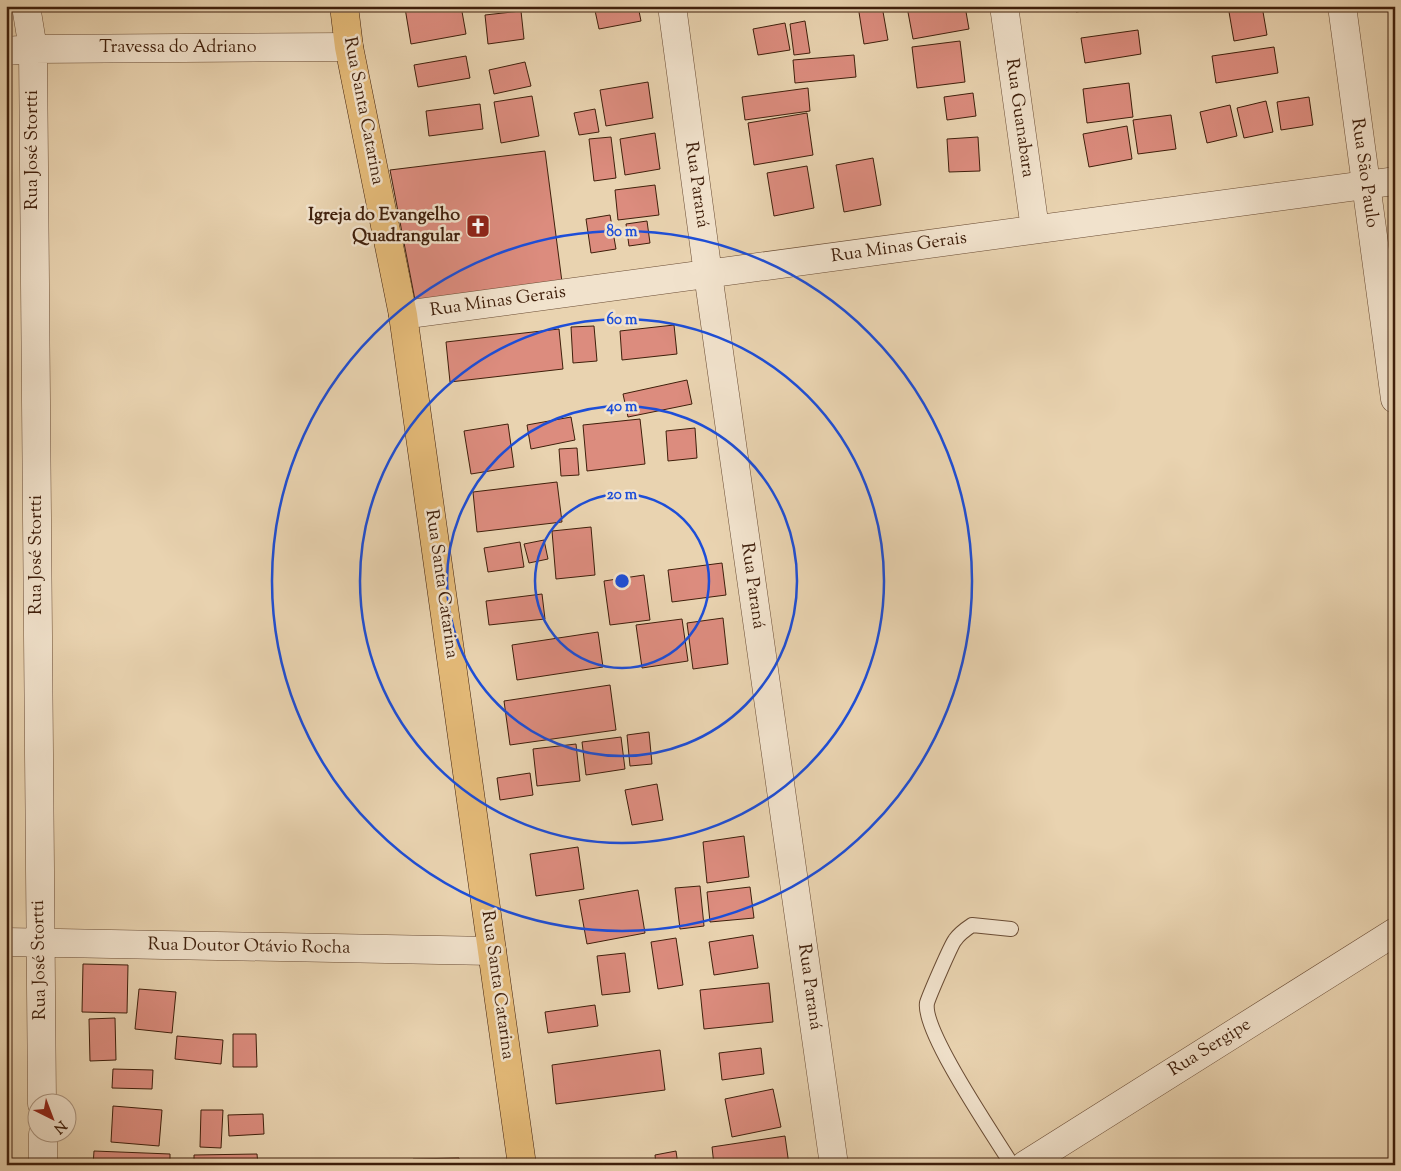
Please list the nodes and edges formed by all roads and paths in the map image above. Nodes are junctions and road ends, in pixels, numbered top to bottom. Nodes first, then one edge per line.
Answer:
1 (26, 6) edge
2 (344, 6) edge
3 (672, 6) edge
4 (1004, 6) edge
5 (1342, 6) edge
6 (349, 47) junction
7 (19, 50) edge
8 (1395, 181) edge
9 (1366, 184) junction
10 (1035, 230) junction
11 (708, 274) junction
12 (404, 315) junction
13 (1395, 398) edge
14 (1011, 929) dead end
15 (1395, 932) edge
16 (6, 942) edge
17 (40, 943) junction
18 (492, 951) junction
19 (42, 1094) edge
20 (42, 1144) edge
21 (43, 1165) edge
22 (522, 1165) edge
23 (834, 1165) edge
24 (1012, 1165) edge
25 (1025, 1165) edge

1 - 7 street, Rua José Stortti
2 - 6 main road, Rua Santa Catarina
3 - 11 street, Rua Paraná
4 - 10 street, Rua Guanabara
5 - 9 street, Rua São Paulo
6 - 7 street, Travessa do Adriano
6 - 12 main road, Rua Santa Catarina
7 - 17 street, Rua José Stortti
8 - 9 street, Rua Minas Gerais
9 - 10 street, Rua Minas Gerais
9 - 13 street, Rua São Paulo
10 - 11 street, Rua Minas Gerais
11 - 12 street, Rua Minas Gerais
11 - 23 street, Rua Paraná
12 - 18 main road, Rua Santa Catarina
14 - 24 lane
15 - 25 street, Rua Sergipe
16 - 17 street, Rua Doutor Otávio Rocha
17 - 18 street, Rua Doutor Otávio Rocha
17 - 19 street, Rua José Stortti
18 - 22 main road, Rua Santa Catarina
20 - 21 street

